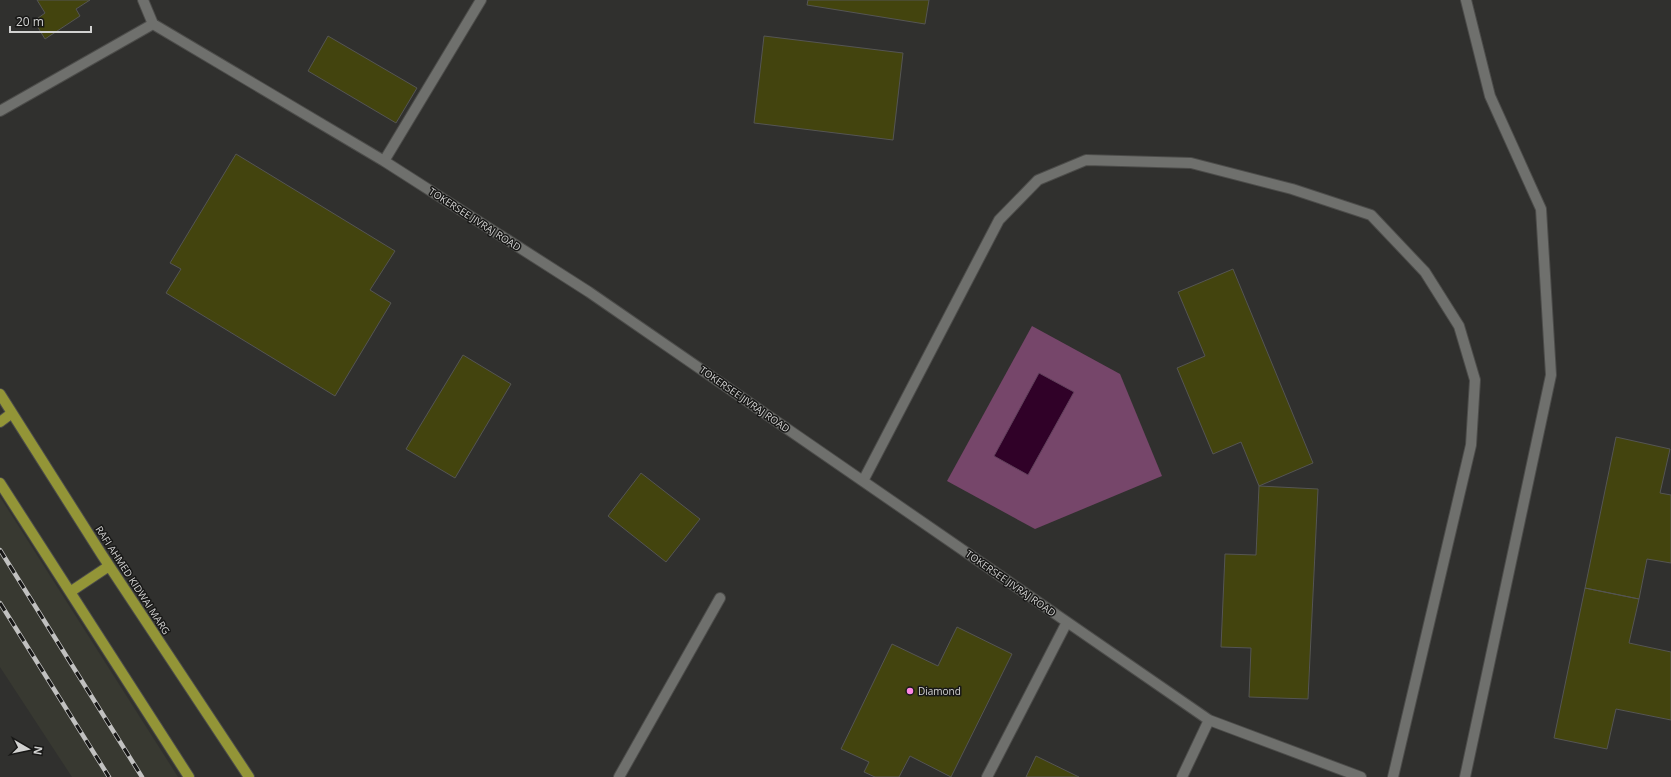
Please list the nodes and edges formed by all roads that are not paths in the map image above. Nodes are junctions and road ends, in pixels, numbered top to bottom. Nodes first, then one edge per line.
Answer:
1 (143, 0) edge
2 (481, 0) edge
3 (1466, 0) edge
4 (153, 24) junction
5 (0, 112) edge
6 (384, 162) junction
7 (0, 394) edge
8 (12, 413) junction
9 (0, 422) edge
10 (863, 481) junction
11 (0, 483) edge
12 (109, 566) junction
13 (70, 592) junction
14 (720, 598) dead end
15 (1067, 622) junction
16 (1209, 720) junction
17 (189, 777) edge
18 (249, 777) edge
19 (619, 777) edge
20 (987, 777) edge
21 (1182, 777) edge
22 (1361, 777) edge
23 (1393, 777) edge
24 (1465, 777) edge

1 - 4 street
2 - 6 street
3 - 24 street
4 - 5 street
4 - 6 street, TOKERSEE JIVRAJ ROAD
6 - 10 street, TOKERSEE JIVRAJ ROAD
7 - 8 main road, RAFI AHMED KIDWAI MARG
8 - 9 main road
8 - 12 main road, RAFI AHMED KIDWAI MARG
10 - 15 street, TOKERSEE JIVRAJ ROAD
10 - 23 street
11 - 13 main road
12 - 13 main road
12 - 18 main road, RAFI AHMED KIDWAI MARG
13 - 17 main road
14 - 19 street
15 - 16 street, TOKERSEE JIVRAJ ROAD
15 - 20 street
16 - 21 street
16 - 22 street, TOKERSEE JIVRAJ ROAD

